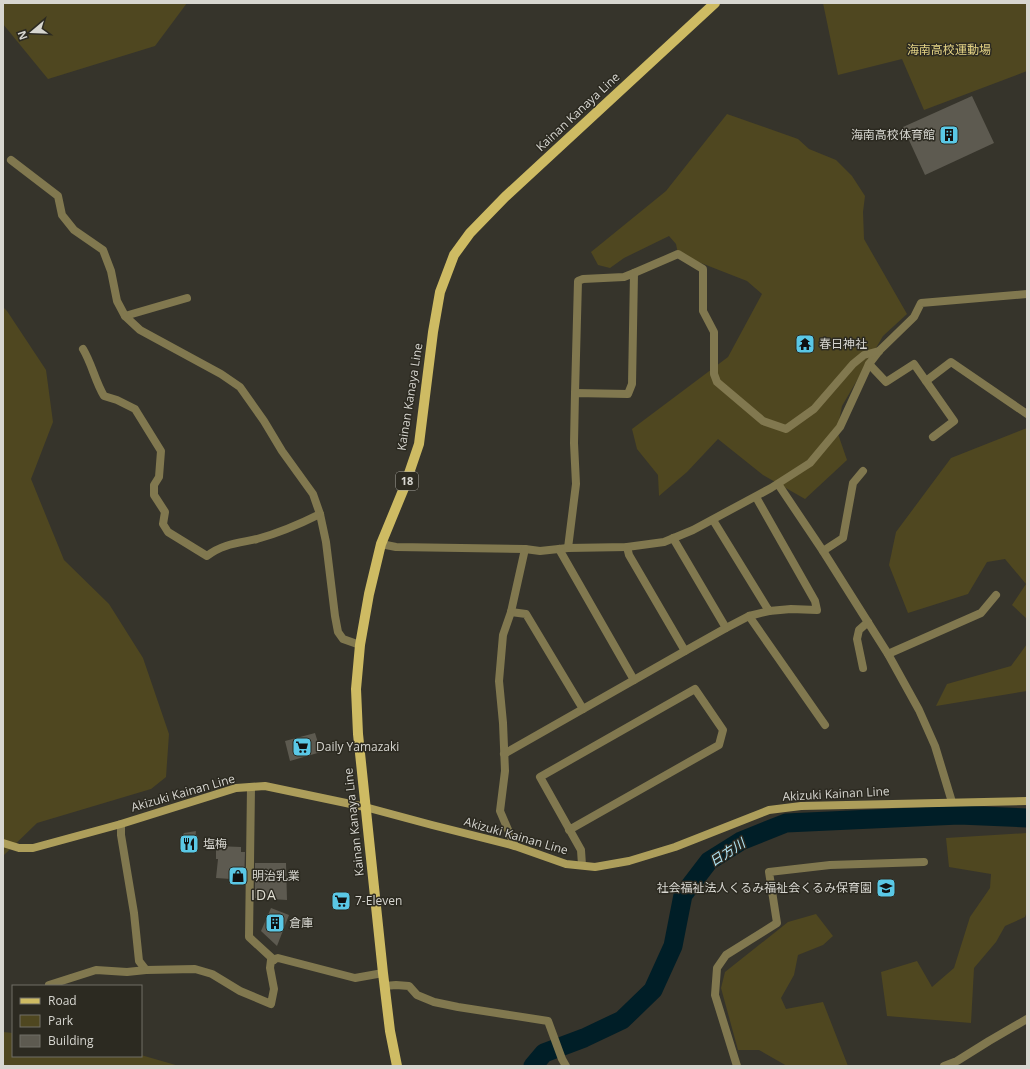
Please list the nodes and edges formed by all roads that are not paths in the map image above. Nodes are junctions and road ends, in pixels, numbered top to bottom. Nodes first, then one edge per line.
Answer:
1 (715, 3) edge
2 (11, 160) dead end
3 (634, 273) junction
4 (1027, 294) edge
5 (187, 298) dead end
6 (125, 316) junction
7 (83, 349) dead end
8 (879, 351) junction
9 (869, 364) junction
10 (926, 381) junction
11 (575, 393) junction
12 (1027, 414) edge
13 (933, 437) dead end
14 (862, 471) dead end
15 (778, 484) junction
16 (756, 497) junction
17 (320, 514) junction
18 (713, 520) junction
19 (673, 538) junction
20 (381, 544) junction
21 (627, 547) junction
22 (568, 548) junction
23 (525, 549) junction
24 (559, 549) junction
25 (823, 551) junction
26 (996, 595) dead end
27 (511, 612) junction
28 (769, 612) junction
29 (748, 616) junction
30 (868, 622) junction
31 (726, 628) junction
32 (360, 646) junction
33 (685, 651) junction
34 (888, 654) junction
35 (863, 668) dead end
36 (634, 680) junction
37 (583, 709) junction
38 (826, 725) dead end
39 (504, 754) junction
40 (251, 787) junction
41 (1027, 801) edge
42 (952, 802) junction
43 (365, 807) junction
44 (121, 824) junction
45 (569, 830) junction
46 (3, 843) edge
47 (515, 846) junction
48 (924, 862) dead end
49 (582, 865) junction
50 (274, 960) junction
51 (146, 970) junction
52 (383, 973) junction
53 (49, 985) dead end
54 (385, 986) junction
55 (1027, 1019) edge
56 (397, 1066) edge
57 (566, 1066) edge
58 (737, 1066) edge
59 (946, 1066) edge

1 - 20 main road, Kainan Kanaya Line / 18
2 - 6 street
3 - 8 street
3 - 11 street
3 - 11 street
4 - 8 street
5 - 6 street
6 - 17 street
7 - 17 street
8 - 9 street
9 - 10 street
9 - 15 street
10 - 12 street
10 - 13 street
11 - 22 street
14 - 25 street
15 - 16 street
15 - 25 street
16 - 18 street
16 - 28 street
17 - 32 street
18 - 19 street
18 - 28 street
19 - 21 street
19 - 31 street
20 - 23 street
20 - 32 main road, Kainan Kanaya Line / 18
21 - 22 street
21 - 33 street
22 - 24 street
23 - 24 street
23 - 27 street
24 - 36 street
25 - 30 street
26 - 34 street
27 - 37 street
27 - 39 street
28 - 29 street
29 - 31 street
29 - 38 street
30 - 34 street
30 - 35 street
31 - 33 street
32 - 43 main road, Kainan Kanaya Line / 18
33 - 36 street
34 - 42 street
36 - 37 street
37 - 39 street
39 - 47 street
40 - 43 main road, Akizuki Kainan Line
40 - 44 main road, Akizuki Kainan Line
40 - 50 street
41 - 42 main road, Akizuki Kainan Line
42 - 49 main road, Akizuki Kainan Line
43 - 47 main road, Akizuki Kainan Line
43 - 52 main road, Kainan Kanaya Line / 18
44 - 46 main road, Akizuki Kainan Line
44 - 51 street
45 - 45 street
45 - 49 street
47 - 49 main road, Akizuki Kainan Line
48 - 58 street
50 - 51 street
50 - 52 street
51 - 53 street
52 - 54 main road, Kainan Kanaya Line / 18
54 - 56 main road, Kainan Kanaya Line / 18
54 - 57 street
55 - 59 street

